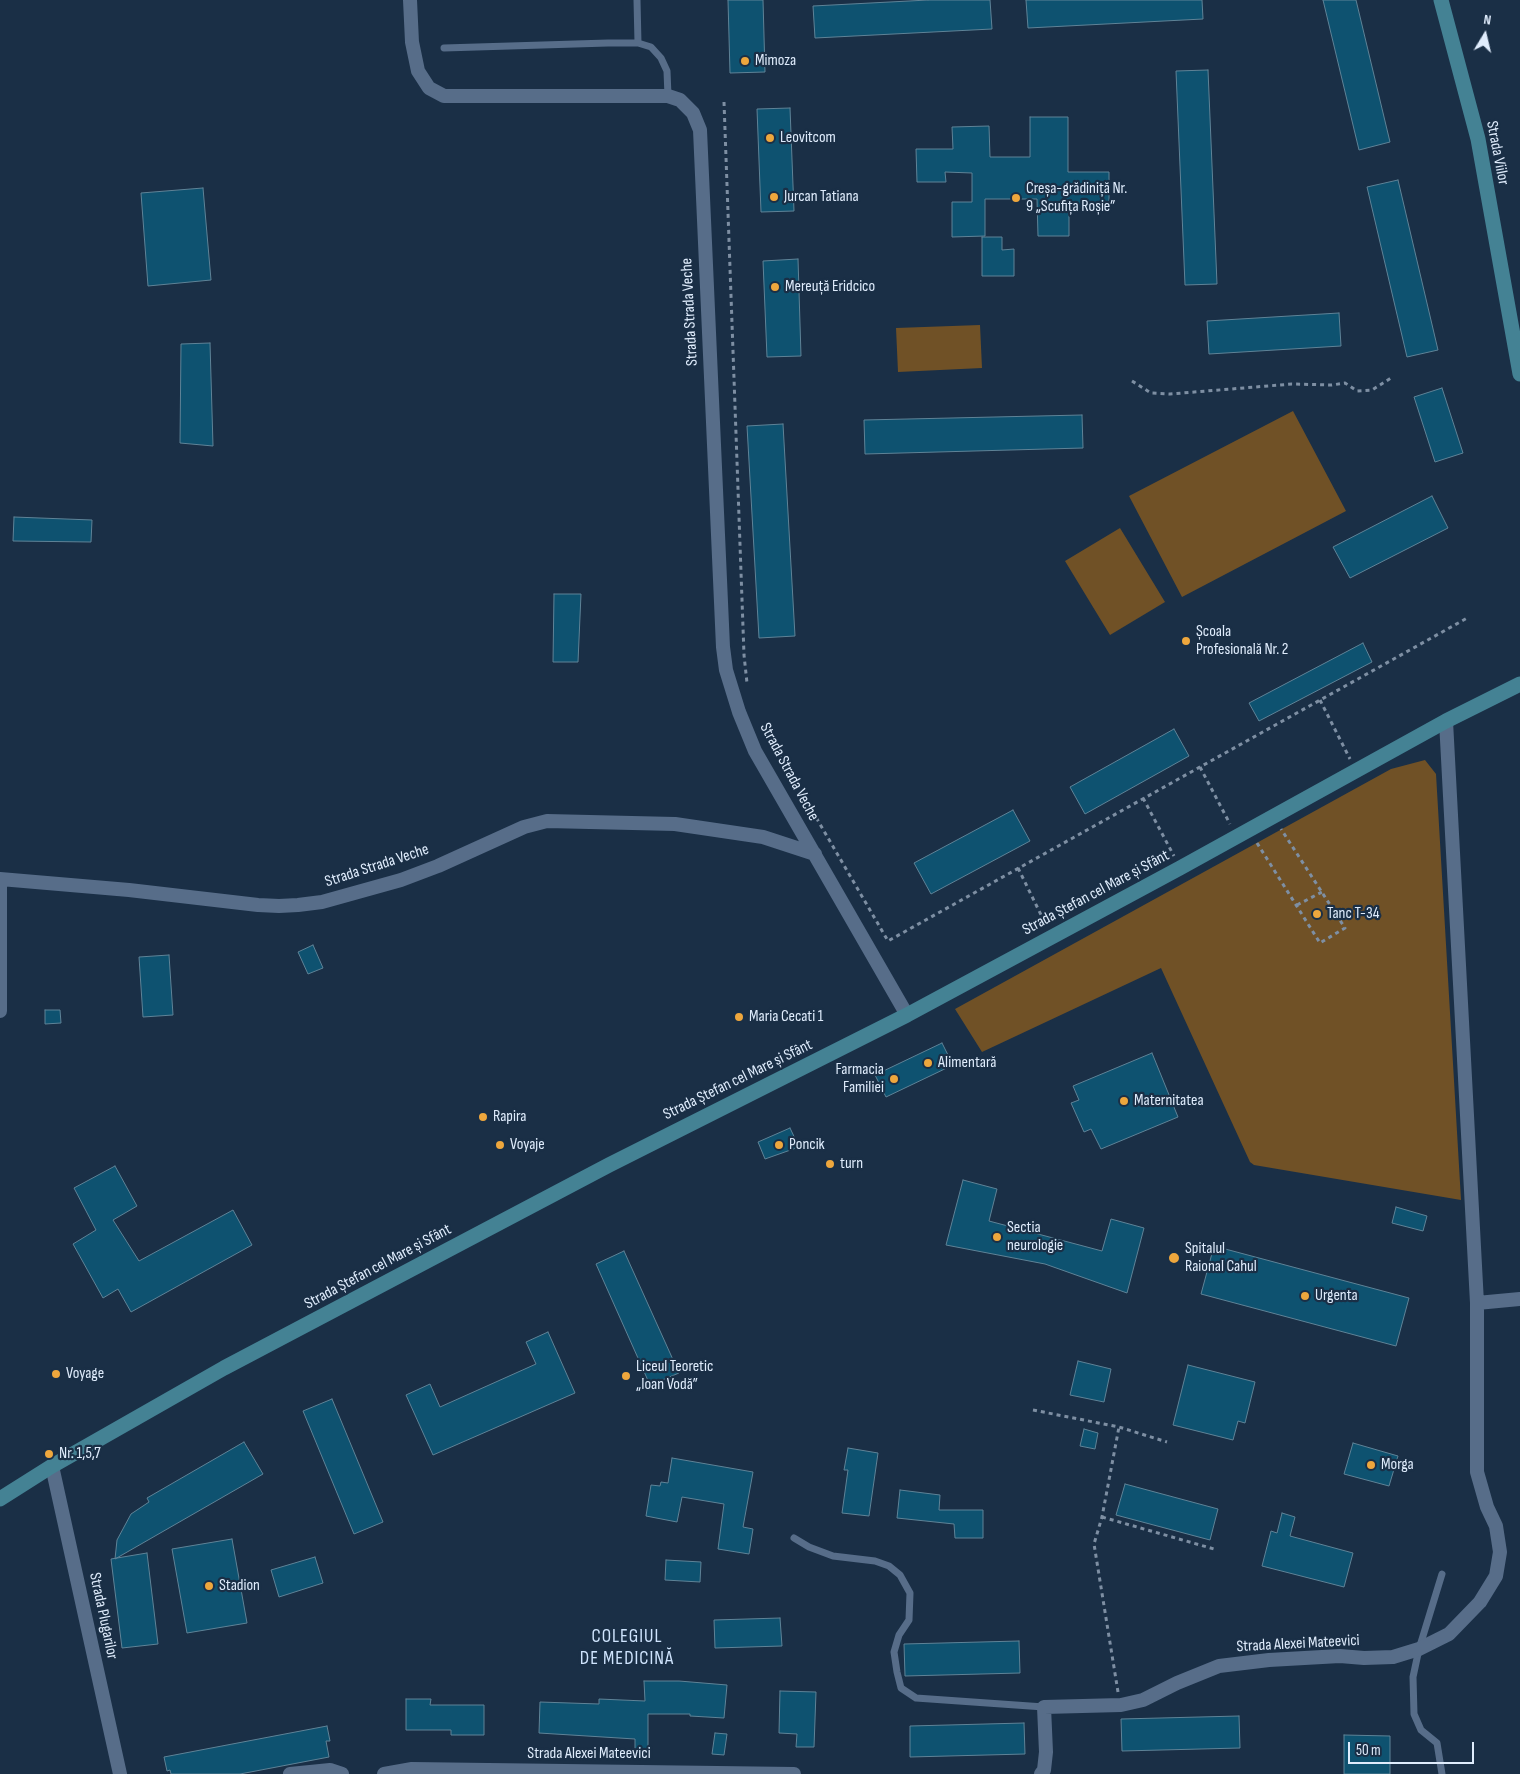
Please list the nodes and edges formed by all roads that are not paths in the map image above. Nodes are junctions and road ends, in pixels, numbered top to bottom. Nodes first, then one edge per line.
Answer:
1 (410, 0) edge
2 (638, 0) edge
3 (1441, 0) edge
4 (638, 43) junction
5 (444, 48) dead end
6 (668, 96) junction
7 (1520, 374) edge
8 (1520, 684) edge
9 (1446, 721) junction
10 (815, 854) junction
11 (0, 879) edge
12 (0, 1011) edge
13 (907, 1014) junction
14 (1520, 1299) edge
15 (1477, 1303) junction
16 (52, 1466) junction
17 (0, 1499) edge
18 (794, 1538) dead end
19 (1442, 1574) dead end
20 (1418, 1649) junction
21 (1044, 1707) junction
22 (120, 1774) edge
23 (290, 1774) edge
24 (342, 1774) edge
25 (384, 1774) edge
26 (794, 1774) edge
27 (1041, 1774) edge
28 (1442, 1774) edge

1 - 6 street
2 - 4 lane
3 - 7 main road, Strada Viilor
4 - 5 lane
4 - 6 lane
6 - 10 street, Strada Strada Veche
8 - 9 main road, Strada Ștefan cel Mare și Sfânt
9 - 13 main road, Strada Ștefan cel Mare și Sfânt
9 - 15 street, Strada Alexei Mateevici
10 - 11 street, Strada Strada Veche
10 - 13 street, Strada Strada Veche
11 - 12 street
13 - 16 main road, Strada Ștefan cel Mare și Sfânt
14 - 15 street
15 - 20 street, Strada Alexei Mateevici
16 - 17 main road, Strada Ștefan cel Mare și Sfânt
16 - 22 street, Strada Plugarilor
18 - 21 lane
19 - 20 lane
20 - 21 street, Strada Alexei Mateevici
20 - 28 lane
21 - 27 street
23 - 24 street
25 - 26 street, Strada Alexei Mateevici

